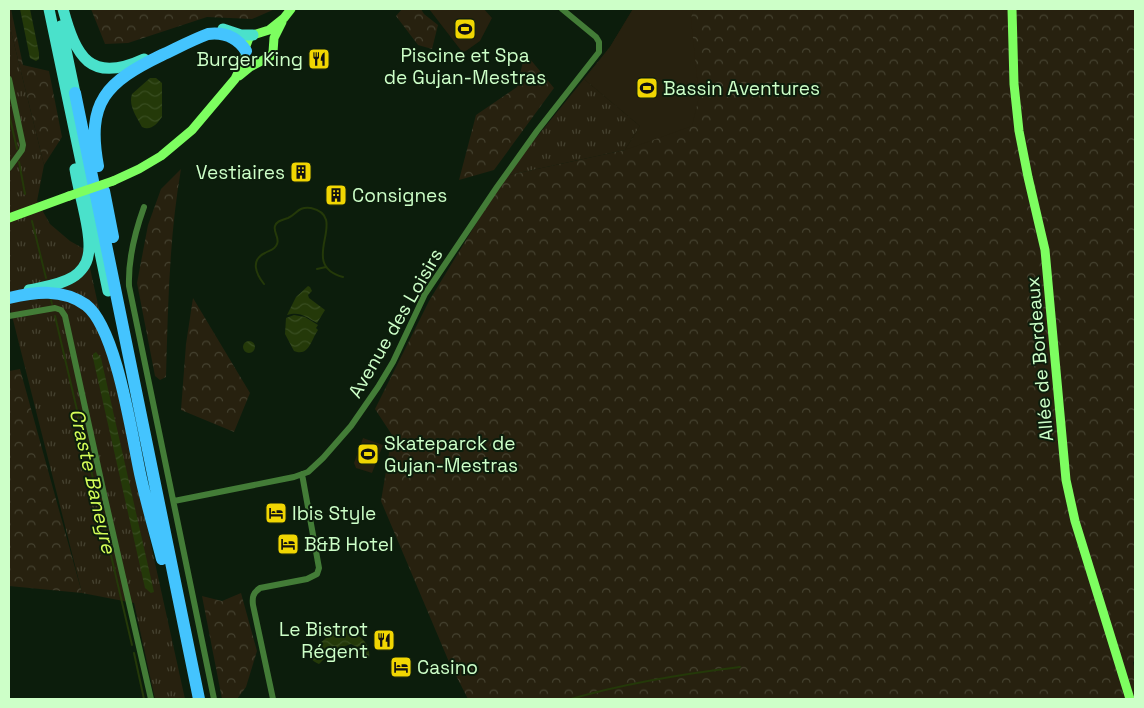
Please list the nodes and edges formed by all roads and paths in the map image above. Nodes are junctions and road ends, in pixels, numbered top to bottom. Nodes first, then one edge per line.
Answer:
1 (49, 9) edge
2 (58, 9) edge
3 (63, 9) edge
4 (291, 9) edge
5 (562, 9) edge
6 (1012, 9) edge
7 (284, 18) junction
8 (257, 34) junction
9 (273, 43) junction
10 (246, 50) junction
11 (260, 62) junction
12 (9, 79) edge
13 (235, 79) junction
14 (70, 92) junction
15 (9, 168) edge
16 (144, 207) dead end
17 (9, 218) edge
18 (108, 291) joint
19 (9, 294) edge
20 (9, 298) edge
21 (9, 316) edge
22 (142, 418) junction
23 (302, 474) junction
24 (174, 501) junction
25 (164, 565) junction
26 (151, 699) edge
27 (192, 699) edge
28 (199, 699) edge
29 (214, 699) edge
30 (273, 699) edge
31 (1130, 699) edge

1 - 14 highway
2 - 14 highway
3 - 8 highway
4 - 7 main road
5 - 23 street, Avenue des Loisirs
6 - 31 main road, Allée de Bordeaux
7 - 8 main road
7 - 9 main road
8 - 9 main road
8 - 10 main road
9 - 11 main road
10 - 11 main road
10 - 13 main road
10 - 22 highway
11 - 13 main road
12 - 15 street
13 - 17 main road, bridge
14 - 18 highway
14 - 19 highway
14 - 22 highway
16 - 24 street
18 - 25 highway
20 - 25 highway
21 - 26 street
22 - 28 highway
23 - 24 street
23 - 30 street
24 - 29 street
25 - 27 highway

